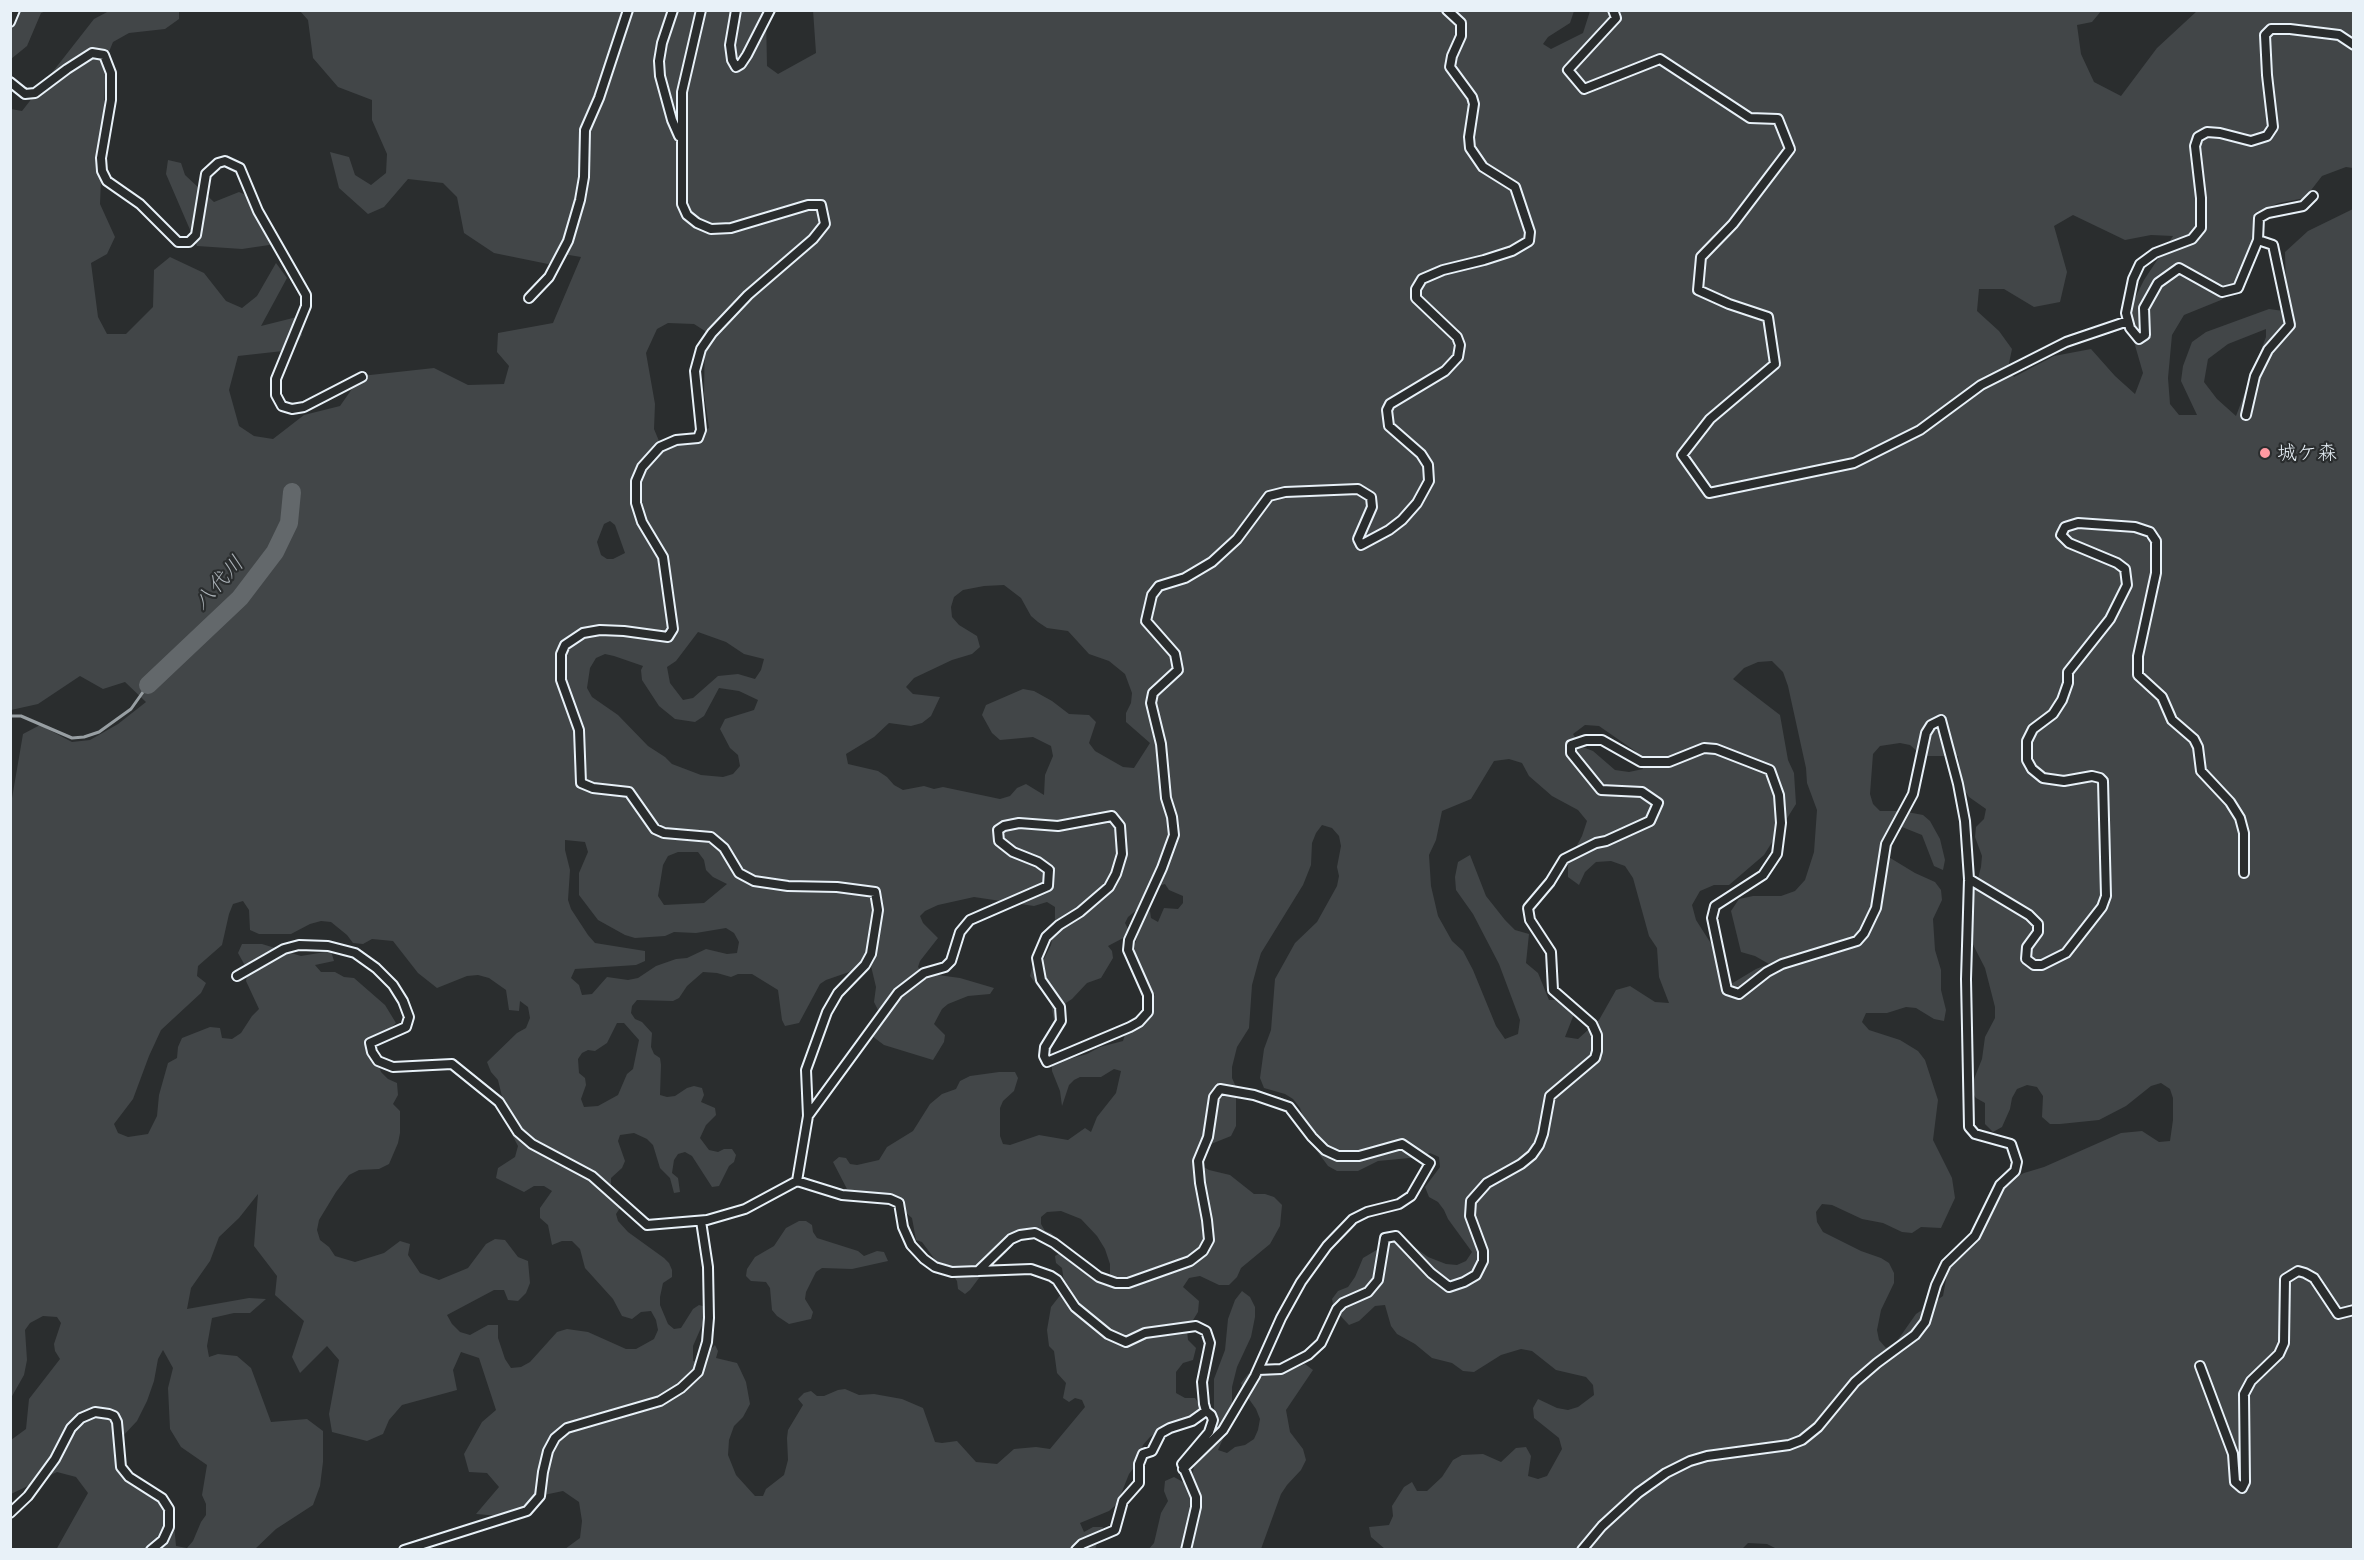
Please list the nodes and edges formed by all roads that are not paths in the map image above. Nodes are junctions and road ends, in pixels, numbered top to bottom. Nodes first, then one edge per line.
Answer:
1 (15, 10) edge
2 (628, 10) edge
3 (673, 10) edge
4 (701, 10) edge
5 (736, 10) edge
6 (770, 10) edge
7 (1448, 10) edge
8 (1613, 10) edge
9 (10, 22) edge
10 (2354, 45) edge
11 (10, 82) edge
12 (681, 139) junction
13 (2313, 196) dead end
14 (2258, 240) junction
15 (529, 298) dead end
16 (2128, 321) junction
17 (362, 376) dead end
18 (2246, 414) dead end
19 (2244, 873) dead end
20 (1969, 879) junction
21 (237, 976) dead end
22 (808, 1116) junction
23 (797, 1181) junction
24 (701, 1221) junction
25 (978, 1271) junction
26 (2354, 1310) edge
27 (2200, 1366) dead end
28 (1258, 1370) junction
29 (1206, 1411) junction
30 (1183, 1469) junction
31 (10, 1513) edge
32 (151, 1550) edge
33 (404, 1550) edge
34 (1076, 1550) edge
35 (1186, 1550) edge
36 (1582, 1550) edge

1 - 9 street
2 - 15 street
3 - 12 street
4 - 12 street
5 - 6 street
7 - 22 street
8 - 16 street
10 - 16 street
11 - 17 street
12 - 22 street
13 - 14 street
14 - 16 street
14 - 18 street
19 - 20 street
20 - 28 street
20 - 36 street
21 - 24 street
22 - 23 street
23 - 24 street
23 - 25 street
24 - 33 street
25 - 28 street
25 - 29 street
26 - 27 street
28 - 30 street
29 - 30 street
29 - 34 street
30 - 35 street
31 - 32 street

